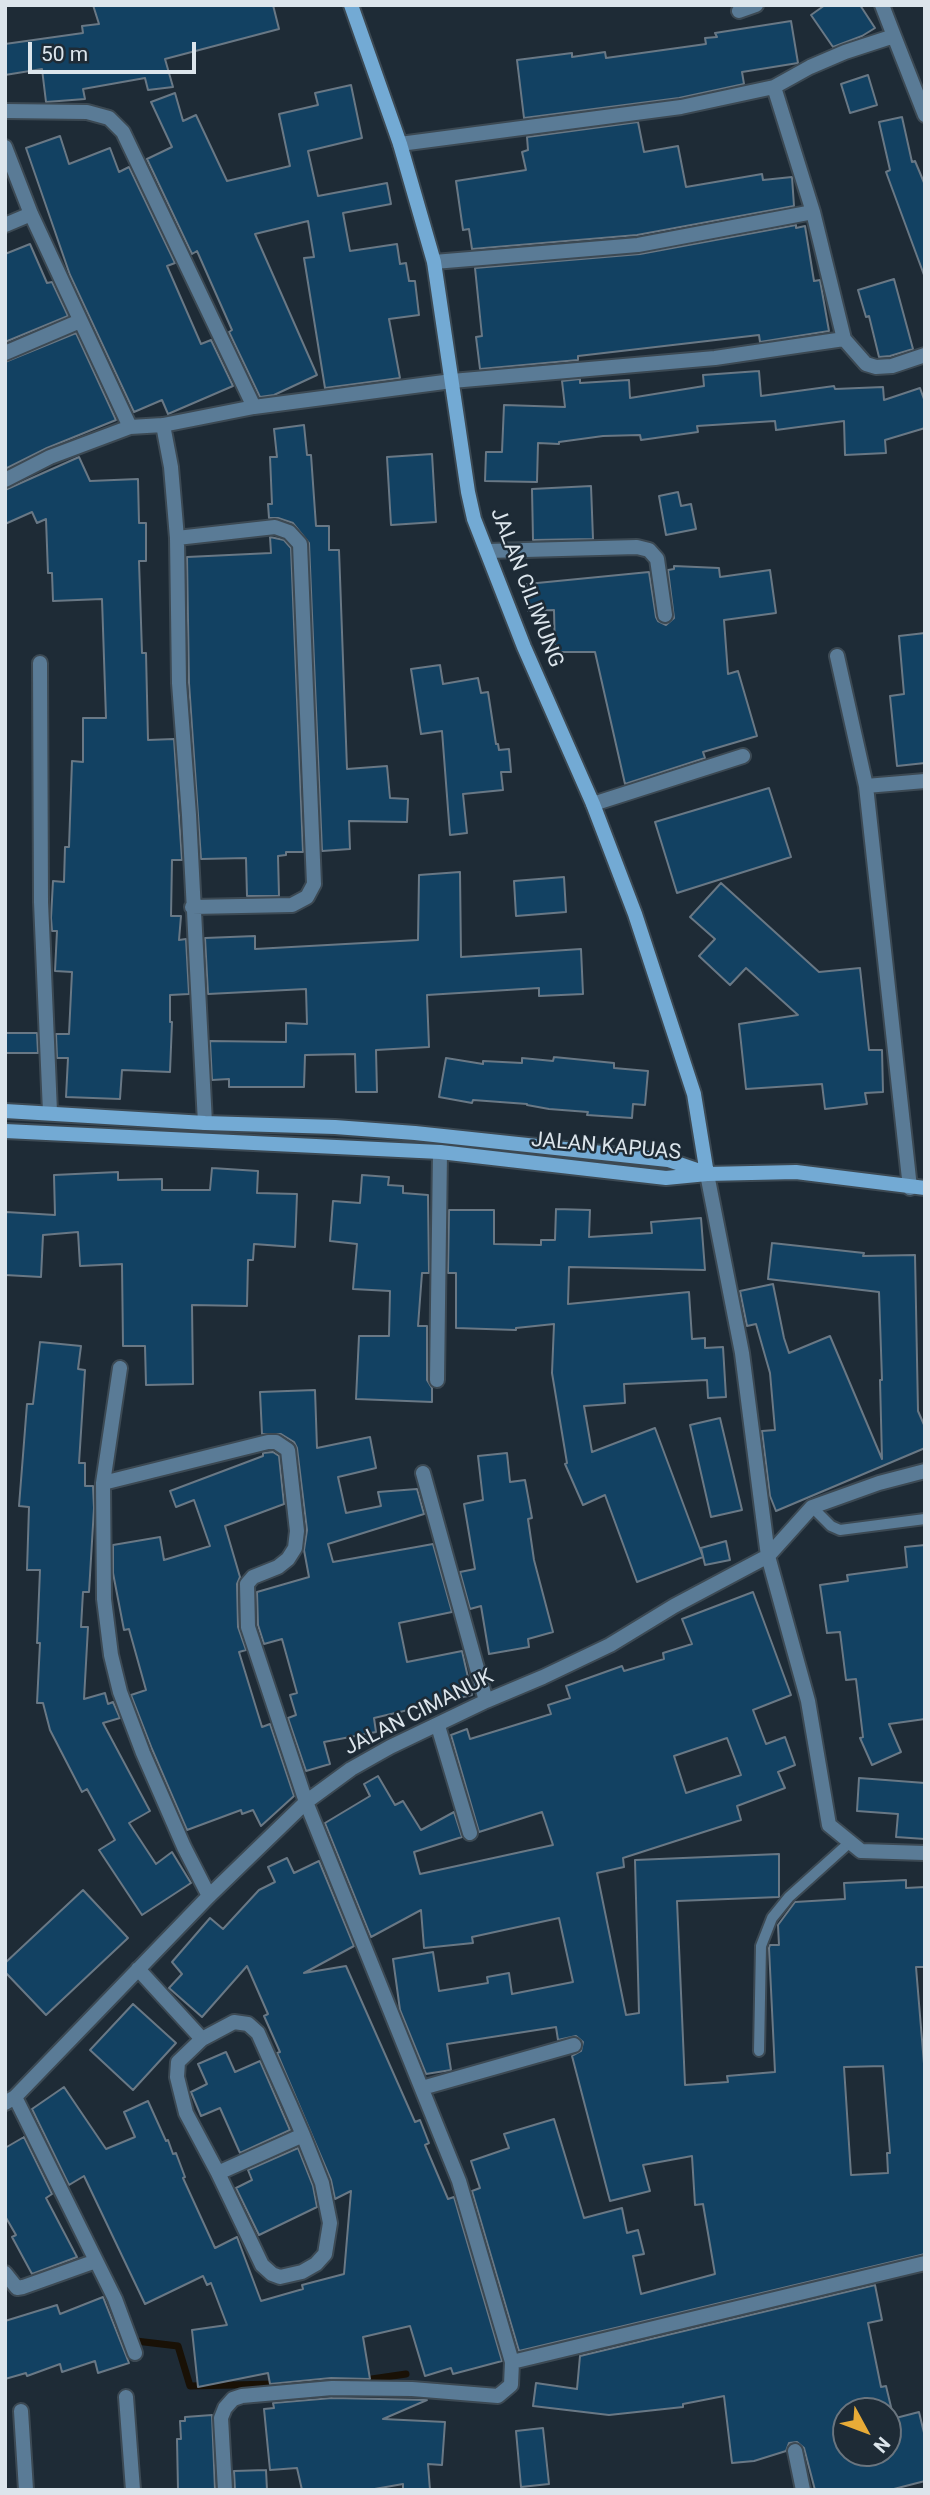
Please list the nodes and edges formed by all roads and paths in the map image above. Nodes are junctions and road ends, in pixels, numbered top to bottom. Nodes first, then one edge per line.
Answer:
1 (351, 5) edge
2 (757, 5) edge
3 (882, 5) edge
4 (738, 11) dead end
5 (894, 36) junction
6 (774, 87) junction
7 (5, 111) edge
8 (925, 115) edge
9 (400, 144) junction
10 (5, 146) edge
11 (813, 212) junction
12 (31, 214) junction
13 (5, 225) edge
14 (434, 262) junction
15 (80, 321) junction
16 (844, 339) junction
17 (5, 353) edge
18 (925, 355) edge
19 (452, 381) junction
20 (254, 407) junction
21 (163, 425) junction
22 (130, 426) junction
23 (5, 480) edge
24 (177, 538) junction
25 (487, 551) junction
26 (666, 615) dead end
27 (837, 656) dead end
28 (40, 663) dead end
29 (743, 756) dead end
30 (925, 781) edge
31 (866, 786) junction
32 (593, 804) junction
33 (192, 908) junction
34 (5, 1111) edge
35 (50, 1112) junction
36 (205, 1123) junction
37 (5, 1131) edge
38 (440, 1152) junction
39 (707, 1174) junction
40 (918, 1188) edge
41 (120, 1368) dead end
42 (437, 1381) dead end
43 (925, 1471) edge
44 (423, 1473) dead end
45 (103, 1483) junction
46 (812, 1507) junction
47 (925, 1519) edge
48 (768, 1556) junction
49 (486, 1701) junction
50 (438, 1726) junction
51 (306, 1802) junction
52 (470, 1833) dead end
53 (849, 1843) junction
54 (925, 1853) edge
55 (209, 1896) junction
56 (138, 1969) junction
57 (202, 2039) junction
58 (574, 2045) dead end
59 (760, 2051) dead end
60 (422, 2088) junction
61 (10, 2100) edge
62 (303, 2135) junction
63 (218, 2173) junction
64 (96, 2261) junction
65 (925, 2263) edge
66 (5, 2273) edge
67 (135, 2353) dead end
68 (512, 2362) junction
69 (125, 2397) dead end
70 (21, 2411) dead end
71 (795, 2451) dead end
72 (26, 2490) edge
73 (133, 2490) edge
74 (225, 2490) edge
75 (803, 2490) edge

1 - 9 street, JALAN CILIWUNG
2 - 4 street
3 - 5 street
5 - 6 street
5 - 8 street
6 - 9 street
6 - 11 street
7 - 20 street
9 - 14 street, JALAN CILIWUNG
10 - 12 street
11 - 14 street
11 - 16 street
12 - 13 street
12 - 15 street
14 - 19 street, JALAN CILIWUNG
15 - 17 street
15 - 22 street
16 - 18 street
16 - 19 street
19 - 20 street
19 - 25 street, JALAN CILIWUNG
20 - 21 street
21 - 22 street
21 - 24 street
22 - 23 street
24 - 33 street
24 - 33 street
25 - 26 street
25 - 32 street, JALAN CILIWUNG
27 - 31 street
28 - 35 street
29 - 32 street
30 - 31 street
31 - 40 street
32 - 39 street, JALAN CILIWUNG
33 - 36 street
34 - 35 street, JALAN KAPUAS
35 - 36 street, JALAN KAPUAS
36 - 39 street, JALAN KAPUAS
37 - 38 street, JALAN KAPUAS
38 - 39 street, JALAN KAPUAS
38 - 42 street
39 - 40 street
39 - 48 street
41 - 45 street
43 - 46 street, JALAN CIMANUK
44 - 49 street
45 - 51 street
45 - 55 street
46 - 47 lane
46 - 48 street, JALAN CIMANUK
48 - 49 street, JALAN CIMANUK
48 - 53 street
49 - 50 street, JALAN CIMANUK
50 - 51 street, JALAN CIMANUK
50 - 52 street
51 - 55 street, JALAN CIMANUK
51 - 60 street
53 - 54 street
53 - 59 lane
55 - 56 street, JALAN CIMANUK
56 - 57 street
56 - 61 street, JALAN CIMANUK
57 - 62 street
57 - 63 street
58 - 60 street
60 - 68 street
61 - 64 street
62 - 63 street
62 - 63 street
64 - 66 street
64 - 67 street
65 - 68 street
68 - 74 street
69 - 73 street
70 - 72 street
71 - 75 street

